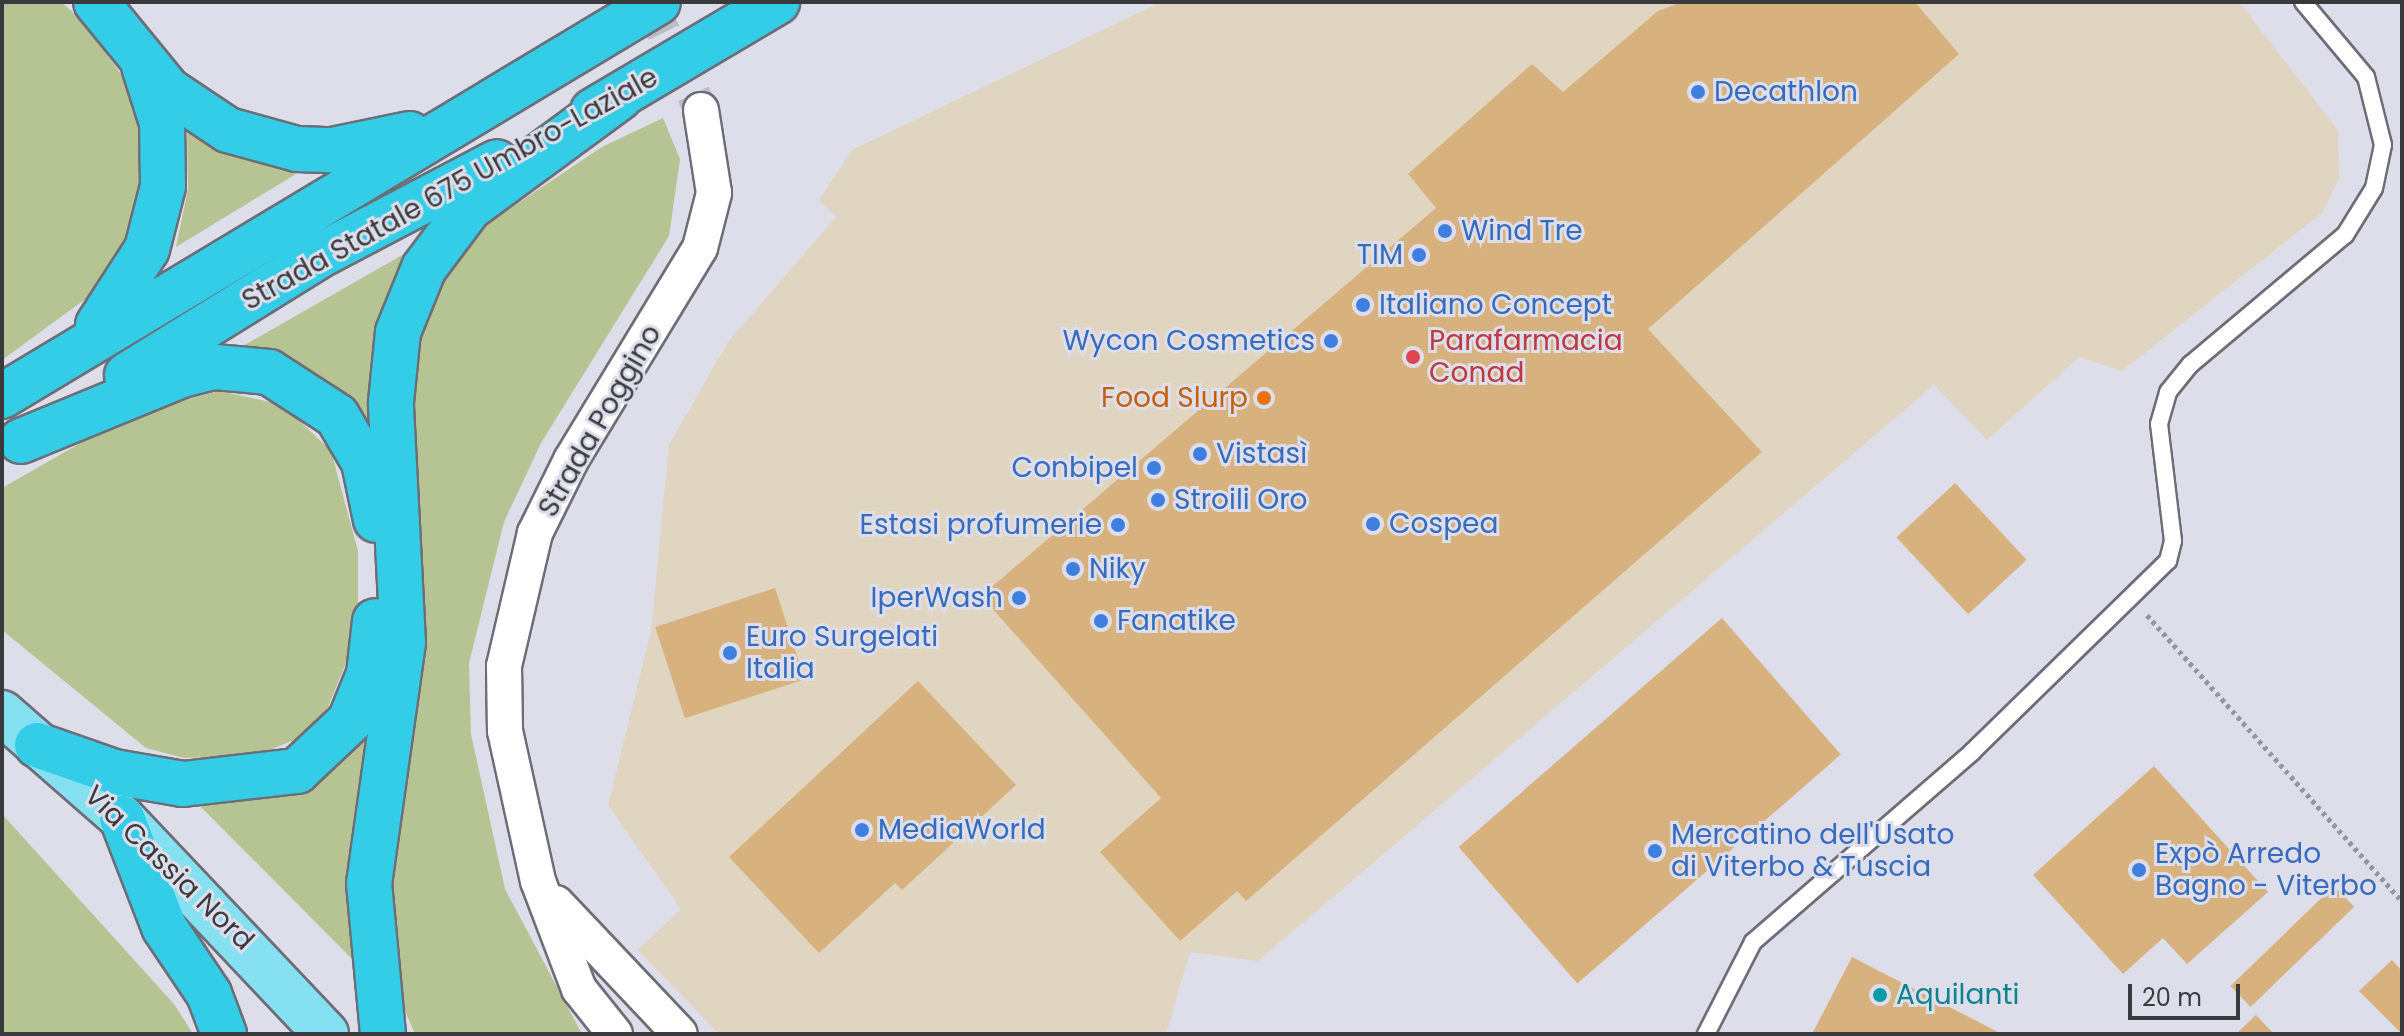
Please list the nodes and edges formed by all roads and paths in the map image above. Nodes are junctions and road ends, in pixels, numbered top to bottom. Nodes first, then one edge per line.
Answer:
1 (96, 2) edge
2 (656, 2) edge
3 (777, 2) edge
4 (2303, 2) edge
5 (144, 64) junction
6 (620, 97) junction
7 (701, 110) tunnel mouth
8 (65, 354) junction
9 (2, 396) edge
10 (12, 447) edge
11 (2134, 601) junction
12 (2, 713) edge
13 (37, 745) junction
14 (122, 818) junction
15 (538, 881) junction
16 (2402, 901) edge
17 (224, 1034) edge
18 (326, 1034) edge
19 (383, 1034) edge
20 (615, 1034) edge
21 (680, 1034) edge
22 (1706, 1034) edge

1 - 5 highway
2 - 5 highway
2 - 8 highway, Strada Statale 675 Umbro-Laziale
3 - 6 highway, Strada Statale 675 Umbro-Laziale
4 - 11 lane
5 - 8 highway
6 - 10 highway, Strada Statale 675 Umbro-Laziale
6 - 19 highway
7 - 15 street, Strada Poggino
8 - 9 highway, Strada Statale 675 Umbro-Laziale
10 - 13 highway
11 - 16 path
11 - 22 lane
12 - 13 main road, Via Cassia Nord
13 - 14 main road, Via Cassia Nord
14 - 17 highway
14 - 18 main road, Via Cassia Nord
15 - 20 street, Strada Poggino
15 - 21 street

